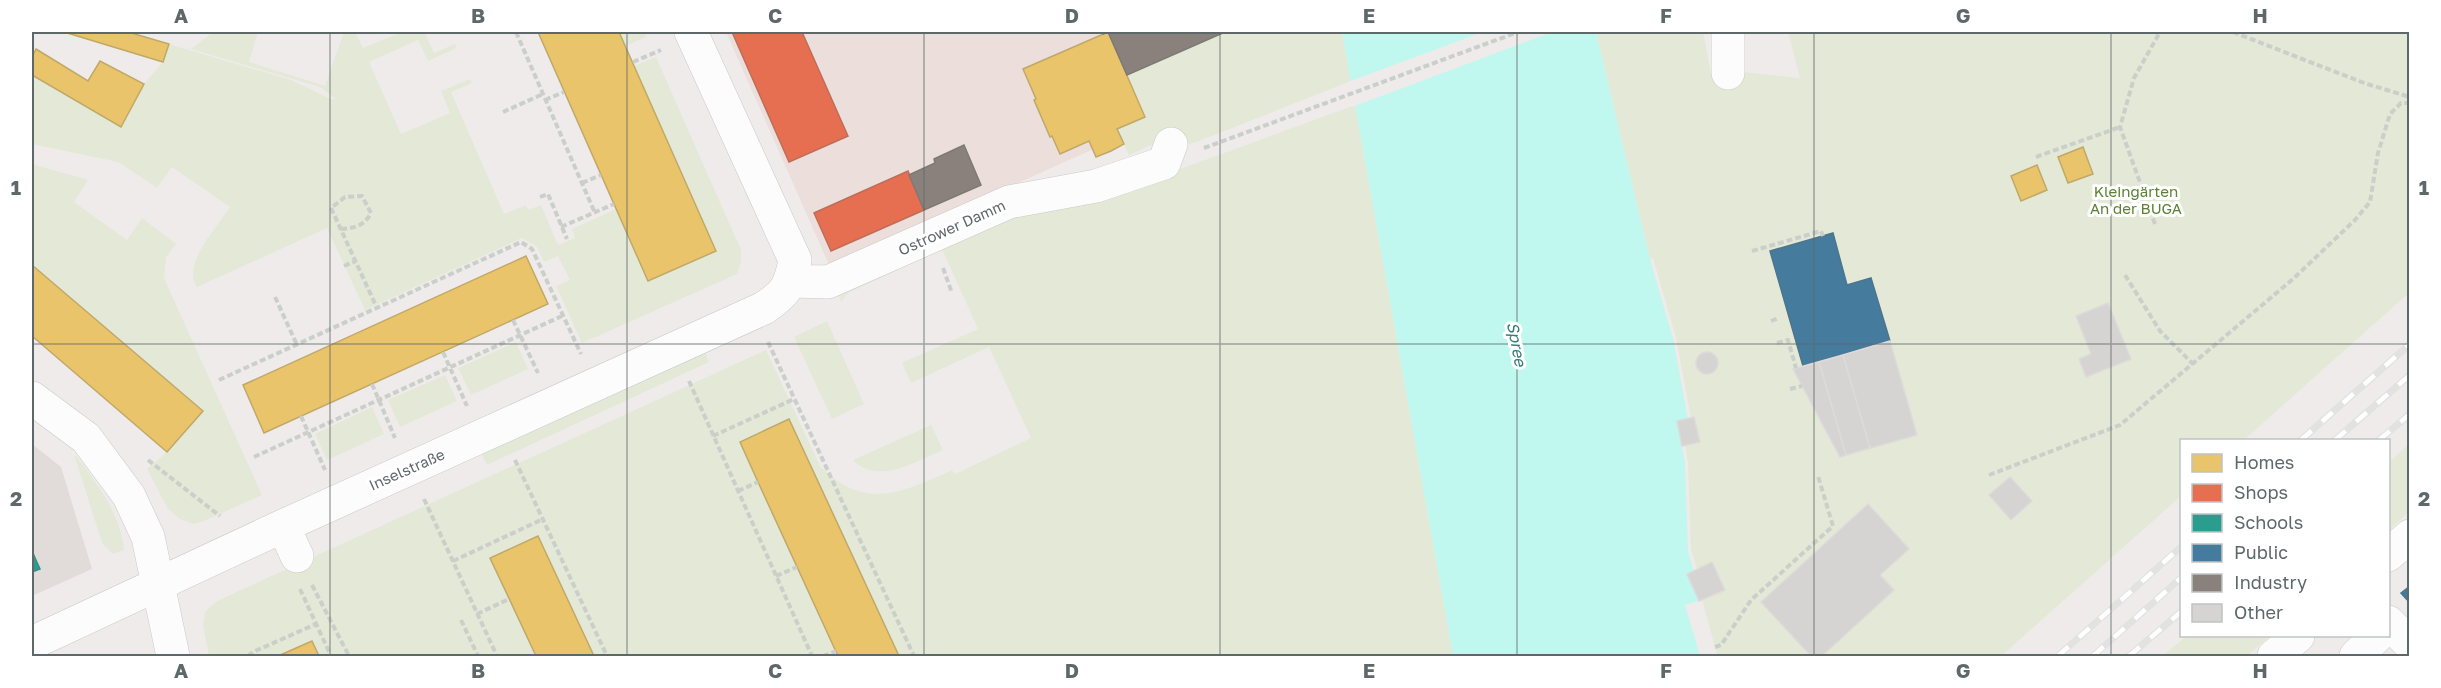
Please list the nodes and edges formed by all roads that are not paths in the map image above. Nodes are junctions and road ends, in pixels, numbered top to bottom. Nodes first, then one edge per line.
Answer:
1 (691, 32) edge
2 (1728, 32) edge
3 (1728, 73) dead end
4 (1168, 153) road end
5 (787, 289) junction
6 (32, 398) edge
7 (283, 526) junction
8 (2409, 536) edge
9 (2390, 553) edge
10 (298, 571) road end
11 (158, 583) junction
12 (2297, 637) edge
13 (2382, 637) edge
14 (32, 643) edge
15 (173, 657) edge
16 (2274, 657) edge
17 (2356, 657) edge

1 - 5 street
2 - 3 street
4 - 5 street, Ostrower Damm
5 - 7 street, Inselstraße
6 - 11 street
7 - 10 street
7 - 11 street, Inselstraße
8 - 9 street
11 - 14 street, Inselstraße
11 - 15 street
12 - 16 street
13 - 17 street

